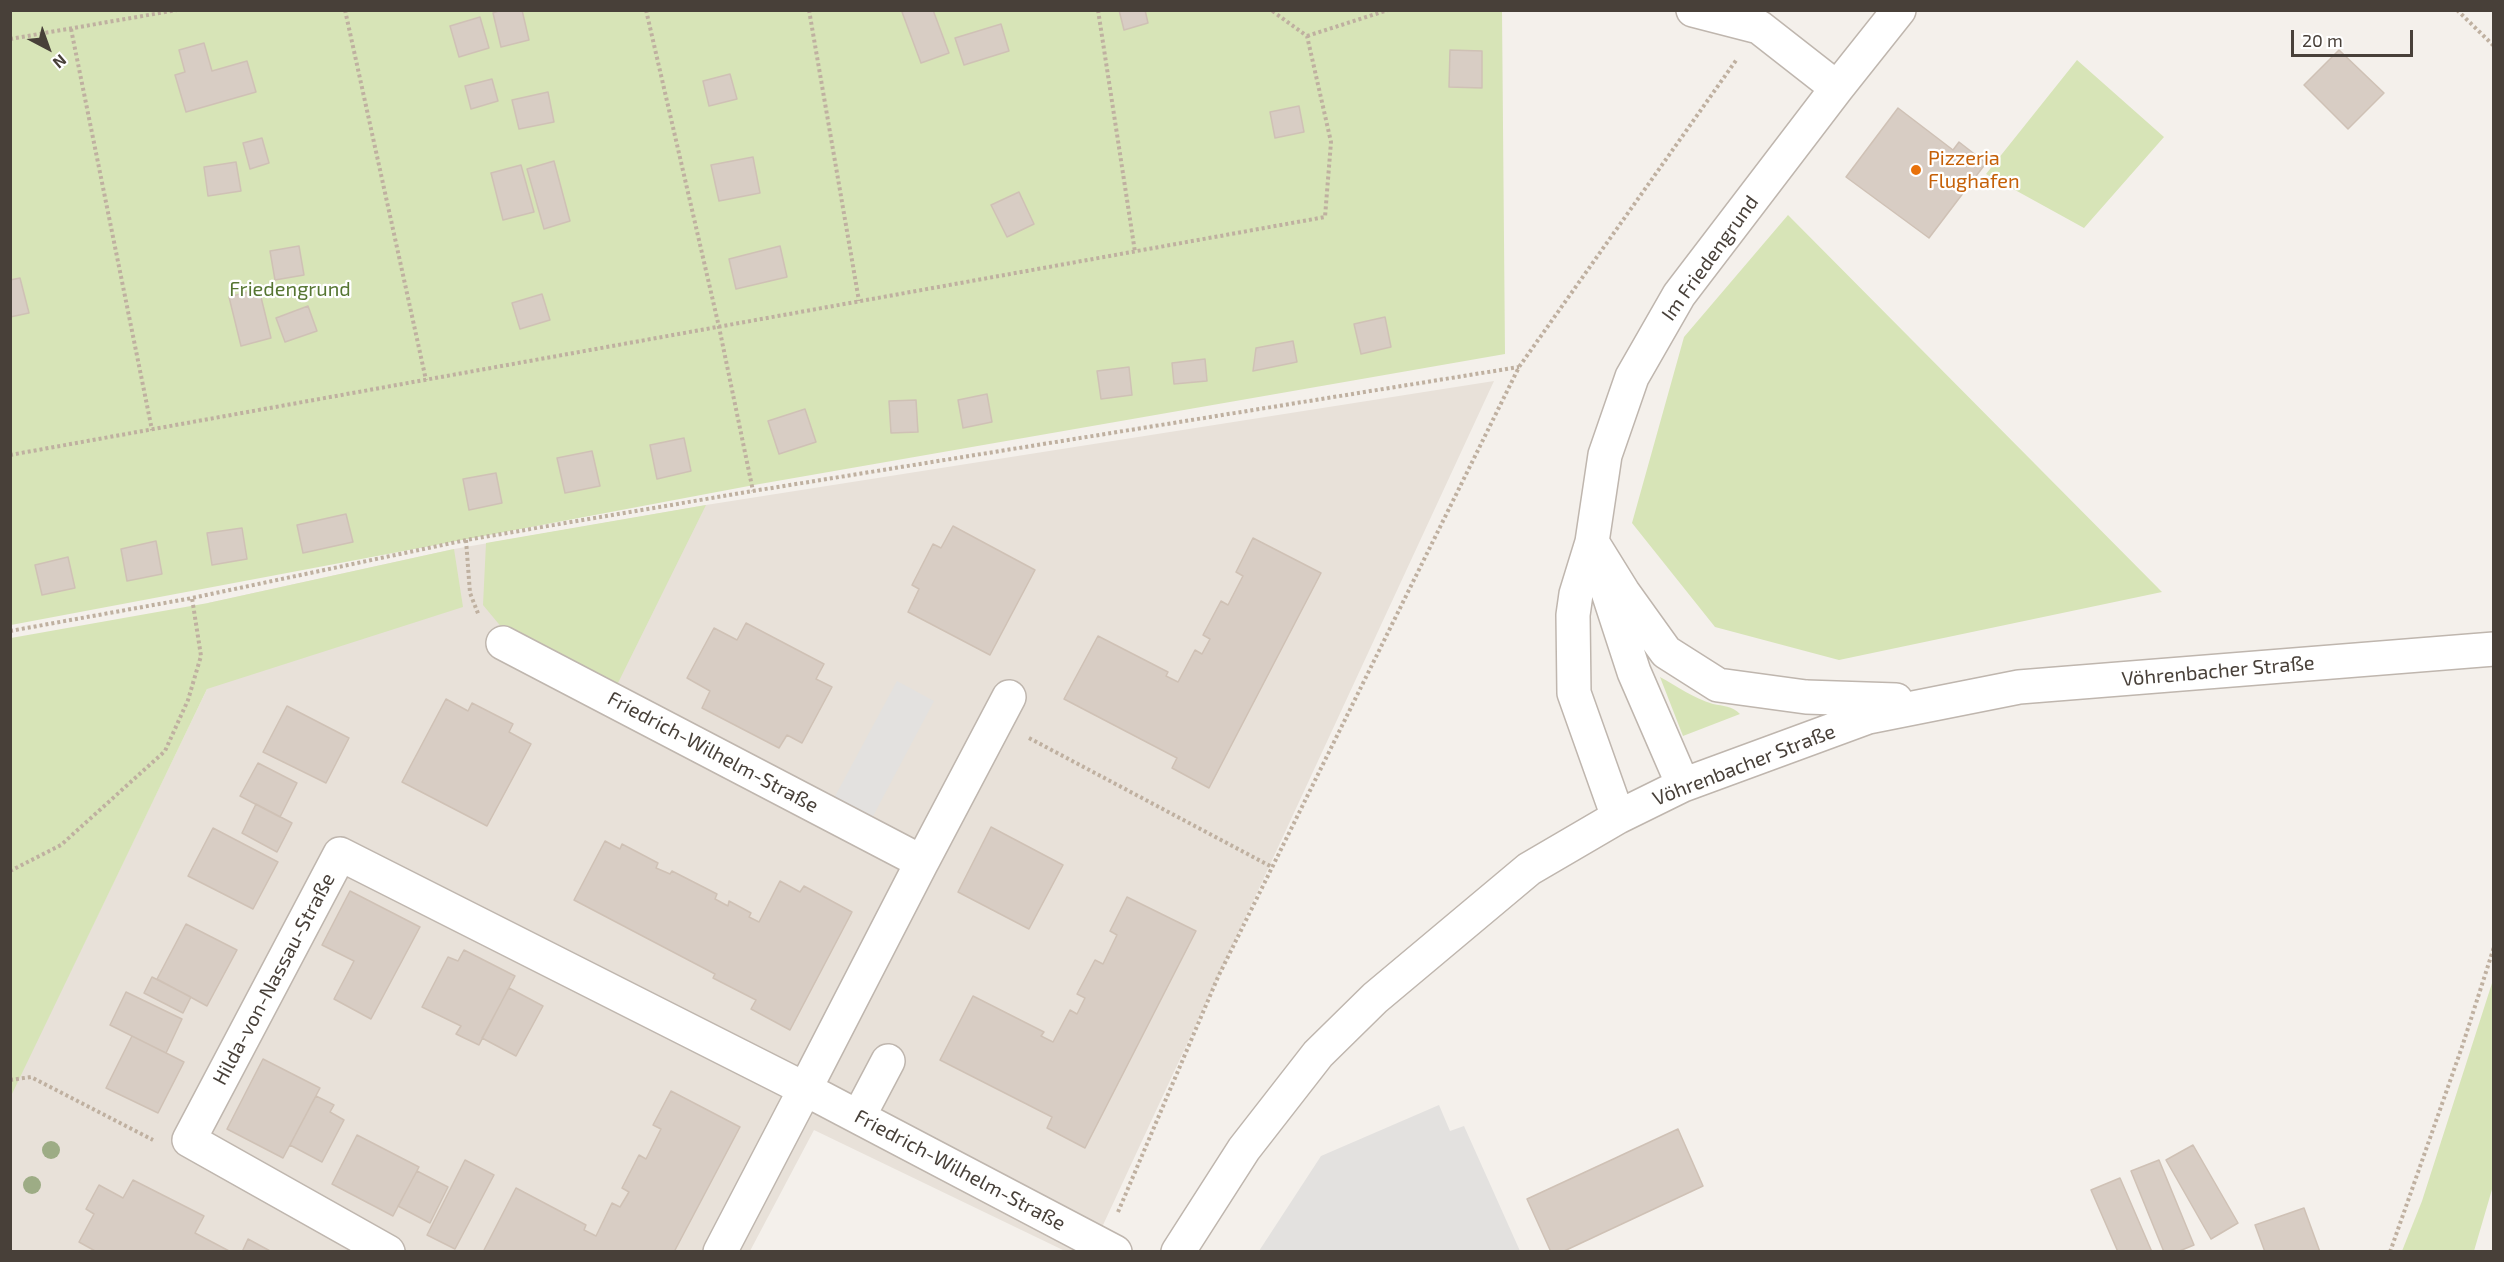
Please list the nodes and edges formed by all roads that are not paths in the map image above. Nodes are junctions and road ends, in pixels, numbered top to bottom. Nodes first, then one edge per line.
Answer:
1 (1692, 10) edge
2 (1899, 10) edge
3 (1837, 88) junction
4 (1592, 542) junction
5 (503, 643) road end
6 (2493, 649) edge
7 (1009, 697) dead end
8 (1938, 704) junction
9 (1683, 785) junction
10 (1617, 817) junction
11 (922, 862) junction
12 (888, 1061) dead end
13 (805, 1089) junction
14 (859, 1116) junction
15 (1110, 1248) edge
16 (388, 1251) edge
17 (720, 1251) edge
18 (1178, 1251) edge

1 - 3 street
2 - 3 street, Im Friedengrund
3 - 4 street, Im Friedengrund
4 - 8 street
4 - 9 street, Im Friedengrund
4 - 10 street, Im Friedengrund
5 - 11 street, Friedrich-Wilhelm-Straße
6 - 8 street, Vöhrenbacher Straße
7 - 11 street
8 - 9 street, Vöhrenbacher Straße
9 - 10 street, Vöhrenbacher Straße
10 - 18 street, Vöhrenbacher Straße
11 - 13 street
12 - 14 street
13 - 14 street, Friedrich-Wilhelm-Straße
13 - 16 street, Hilda-von-Nassau-Straße
13 - 17 street
14 - 15 street, Friedrich-Wilhelm-Straße

